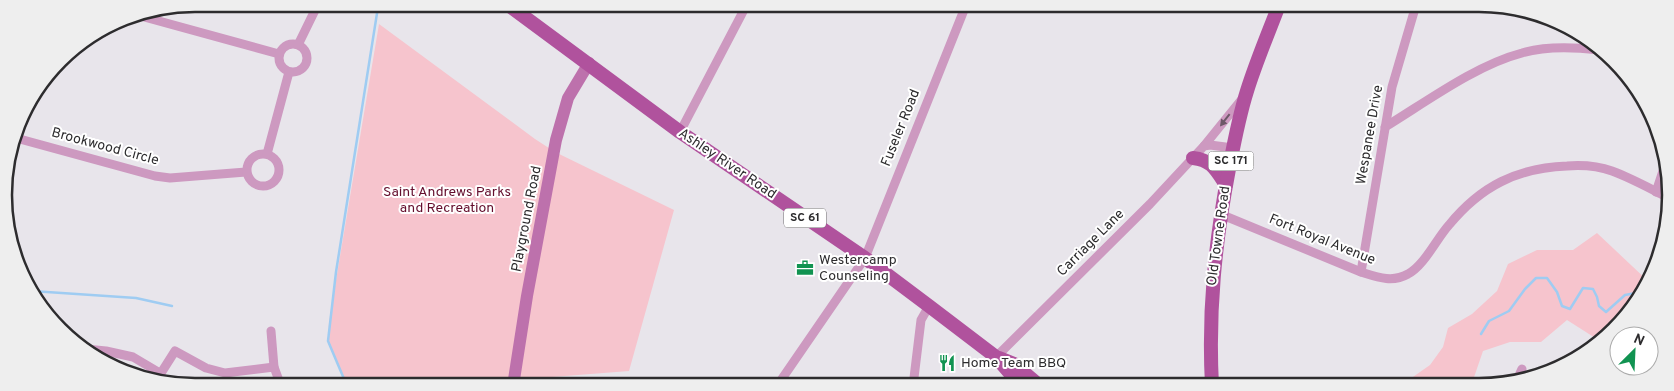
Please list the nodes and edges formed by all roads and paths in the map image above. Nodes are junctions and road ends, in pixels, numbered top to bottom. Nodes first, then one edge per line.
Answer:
1 (314, 12) edge
2 (518, 12) edge
3 (743, 12) edge
4 (961, 12) edge
5 (1276, 12) edge
6 (1414, 12) edge
7 (150, 19) edge
8 (298, 45) junction
9 (1589, 49) edge
10 (279, 54) junction
11 (589, 64) junction
12 (289, 72) junction
13 (1246, 93) junction
14 (1385, 127) junction
15 (680, 132) junction
16 (21, 139) edge
17 (1204, 146) junction
18 (1233, 148) junction
19 (267, 154) junction
20 (1193, 158) junction
21 (246, 172) junction
22 (1661, 178) edge
23 (1226, 185) junction
24 (1656, 192) junction
25 (1662, 195) edge
26 (1220, 214) junction
27 (865, 258) junction
28 (1361, 272) junction
29 (929, 306) junction
30 (271, 331) dead end
31 (98, 350) edge
32 (996, 357) junction
33 (274, 367) junction
34 (1522, 370) dead end
35 (153, 373) edge
36 (1520, 373) edge
37 (159, 375) edge
38 (278, 378) edge
39 (514, 378) edge
40 (782, 378) edge
41 (914, 378) edge
42 (1013, 378) edge
43 (1031, 378) edge
44 (1212, 378) edge

1 - 8 street
2 - 11 main road, Ashley River Road / SC 61
3 - 15 street
4 - 27 street, Fuseler Road
5 - 13 main road, Old Towne Road / SC 171
6 - 14 street, Wespanee Drive
7 - 10 street
8 - 10 street
8 - 12 street
9 - 14 street
10 - 12 street
11 - 15 main road, Ashley River Road / SC 61
11 - 39 main road, Playground Road
12 - 19 street
13 -> 17 street, Carriage Lane
13 - 18 main road, Old Towne Road / SC 171
14 - 28 street, Wespanee Drive
15 - 27 main road, Ashley River Road / SC 61
16 - 21 street, Brookwood Circle
17 - 18 street
17 - 20 street, Carriage Lane
18 - 23 main road, Old Towne Road / SC 171
19 - 21 street
19 - 21 street
20 - 23 main road
20 - 32 street, Carriage Lane
22 - 24 street
23 - 26 main road, Old Towne Road / SC 171
24 - 25 street, Fort Royal Avenue
24 - 28 street, Fort Royal Avenue
26 - 28 street, Fort Royal Avenue
26 - 44 main road, Old Towne Road / SC 171
27 - 29 main road, Ashley River Road / SC 61
27 - 40 street, Fuseler Road
29 - 32 main road, Ashley River Road / SC 61
29 - 41 street
30 - 33 street
31 - 35 street
32 - 42 main road, Ashley River Road / SC 61
32 - 43 main road, Ashley River Road / SC 61
33 - 37 street
33 - 38 street
34 - 36 street

